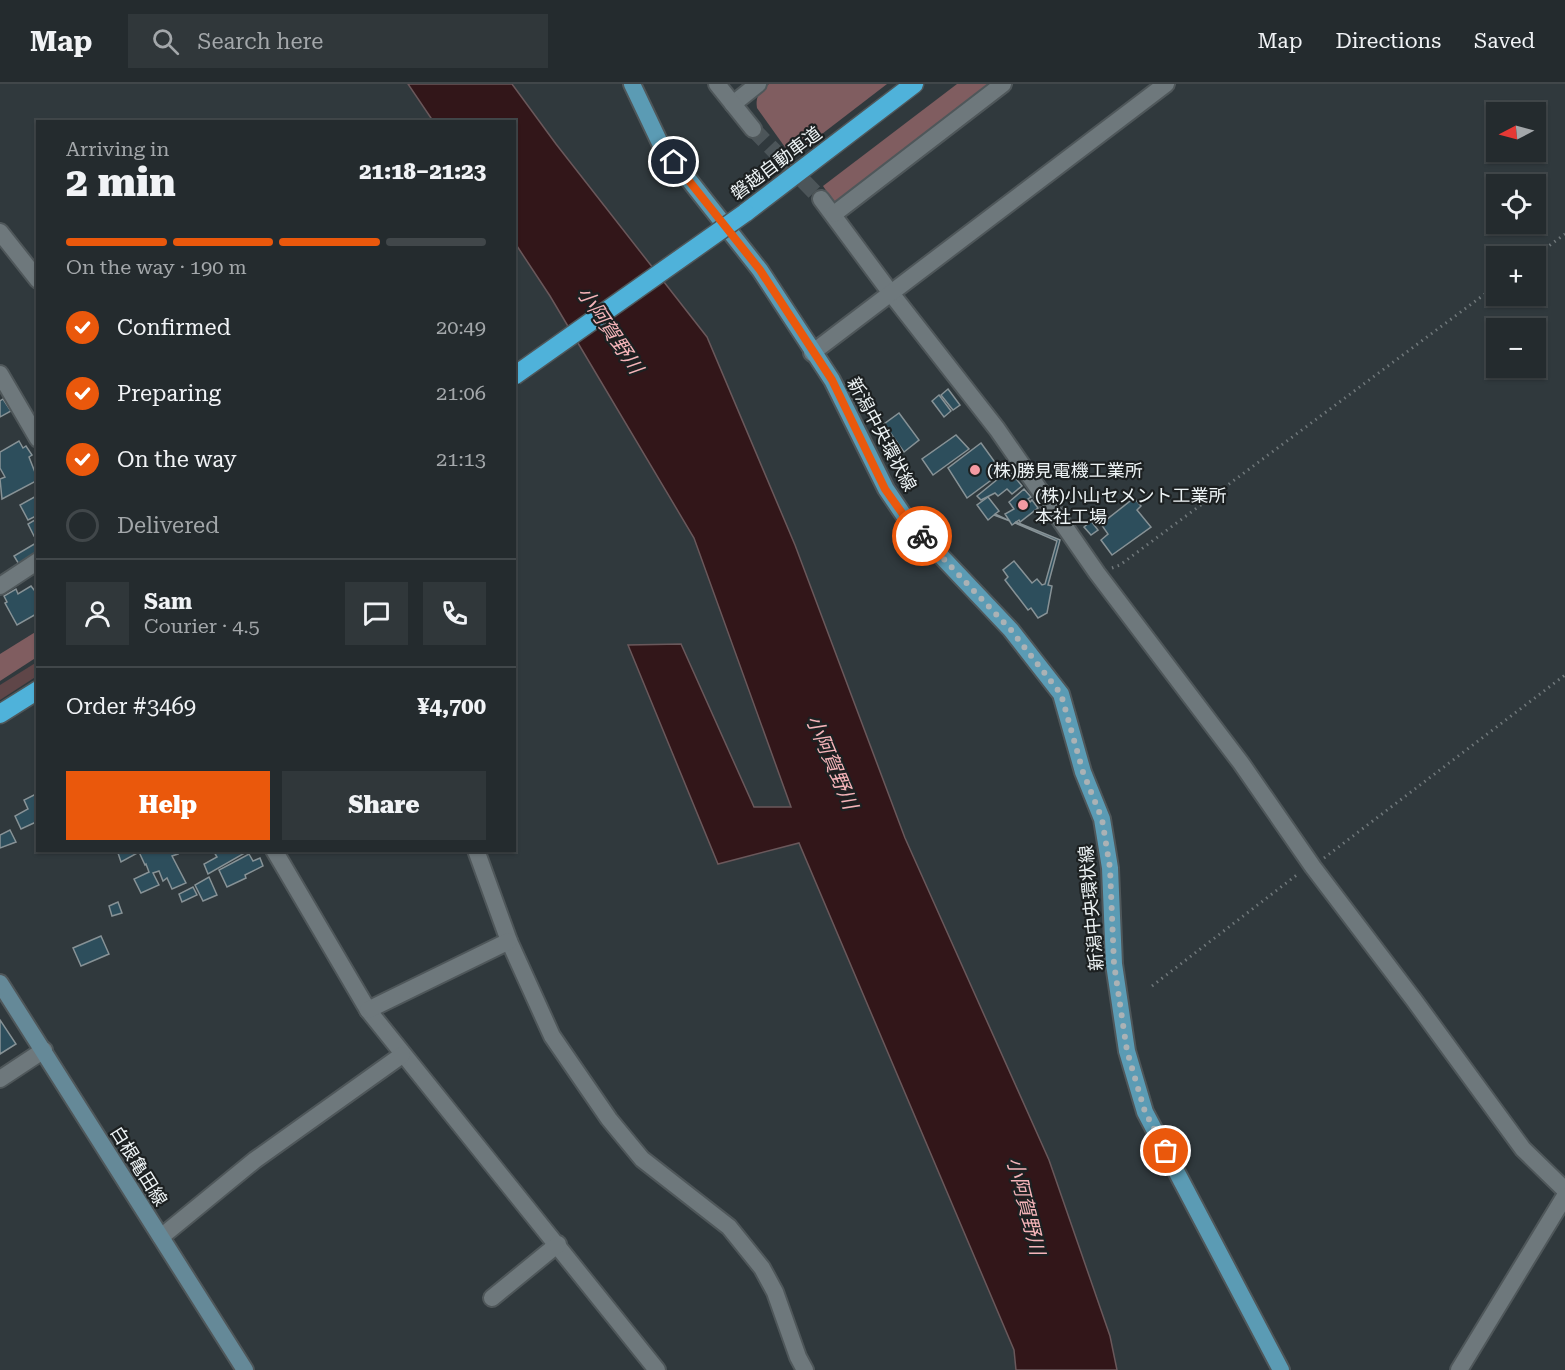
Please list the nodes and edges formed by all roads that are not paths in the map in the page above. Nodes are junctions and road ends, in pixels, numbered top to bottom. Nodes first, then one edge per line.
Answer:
1 (632, 84) edge
2 (717, 84) edge
3 (758, 84) edge
4 (914, 84) edge
5 (1003, 84) edge
6 (1166, 84) edge
7 (733, 104) junction
8 (753, 129) tunnel mouth
9 (821, 199) tunnel mouth
10 (834, 214) junction
11 (0, 232) edge
12 (36, 277) edge
13 (890, 292) junction
14 (812, 353) junction
15 (0, 374) edge
16 (516, 375) edge
17 (36, 436) edge
18 (36, 562) edge
19 (0, 586) edge
20 (36, 691) edge
21 (0, 714) edge
22 (274, 852) edge
23 (477, 852) edge
24 (509, 941) junction
25 (0, 983) edge
26 (368, 1010) junction
27 (44, 1050) junction
28 (402, 1055) junction
29 (0, 1078) edge
30 (1565, 1190) edge
31 (1565, 1196) edge
32 (161, 1237) junction
33 (558, 1244) junction
34 (492, 1298) dead end
35 (245, 1370) edge
36 (657, 1370) edge
37 (805, 1370) edge
38 (1281, 1370) edge
39 (1459, 1370) edge

1 - 14 main road, 新潟中央環状線
2 - 7 street
3 - 7 street
4 - 16 highway, 磐越自動車道, bridge
5 - 10 street
6 - 13 street
7 - 8 street
9 - 10 street
10 - 13 street
11 - 12 street
13 - 14 street
13 - 30 street
14 - 38 main road, 新潟中央環状線
15 - 17 street
18 - 19 street
20 - 21 highway
22 - 26 street
23 - 24 street
24 - 26 street
24 - 37 street
25 - 27 main road, 白根亀田線
26 - 28 street
27 - 29 street
27 - 32 main road, 白根亀田線
28 - 32 street
28 - 33 street
31 - 39 street
32 - 35 main road, 白根亀田線
33 - 34 street
33 - 36 street

